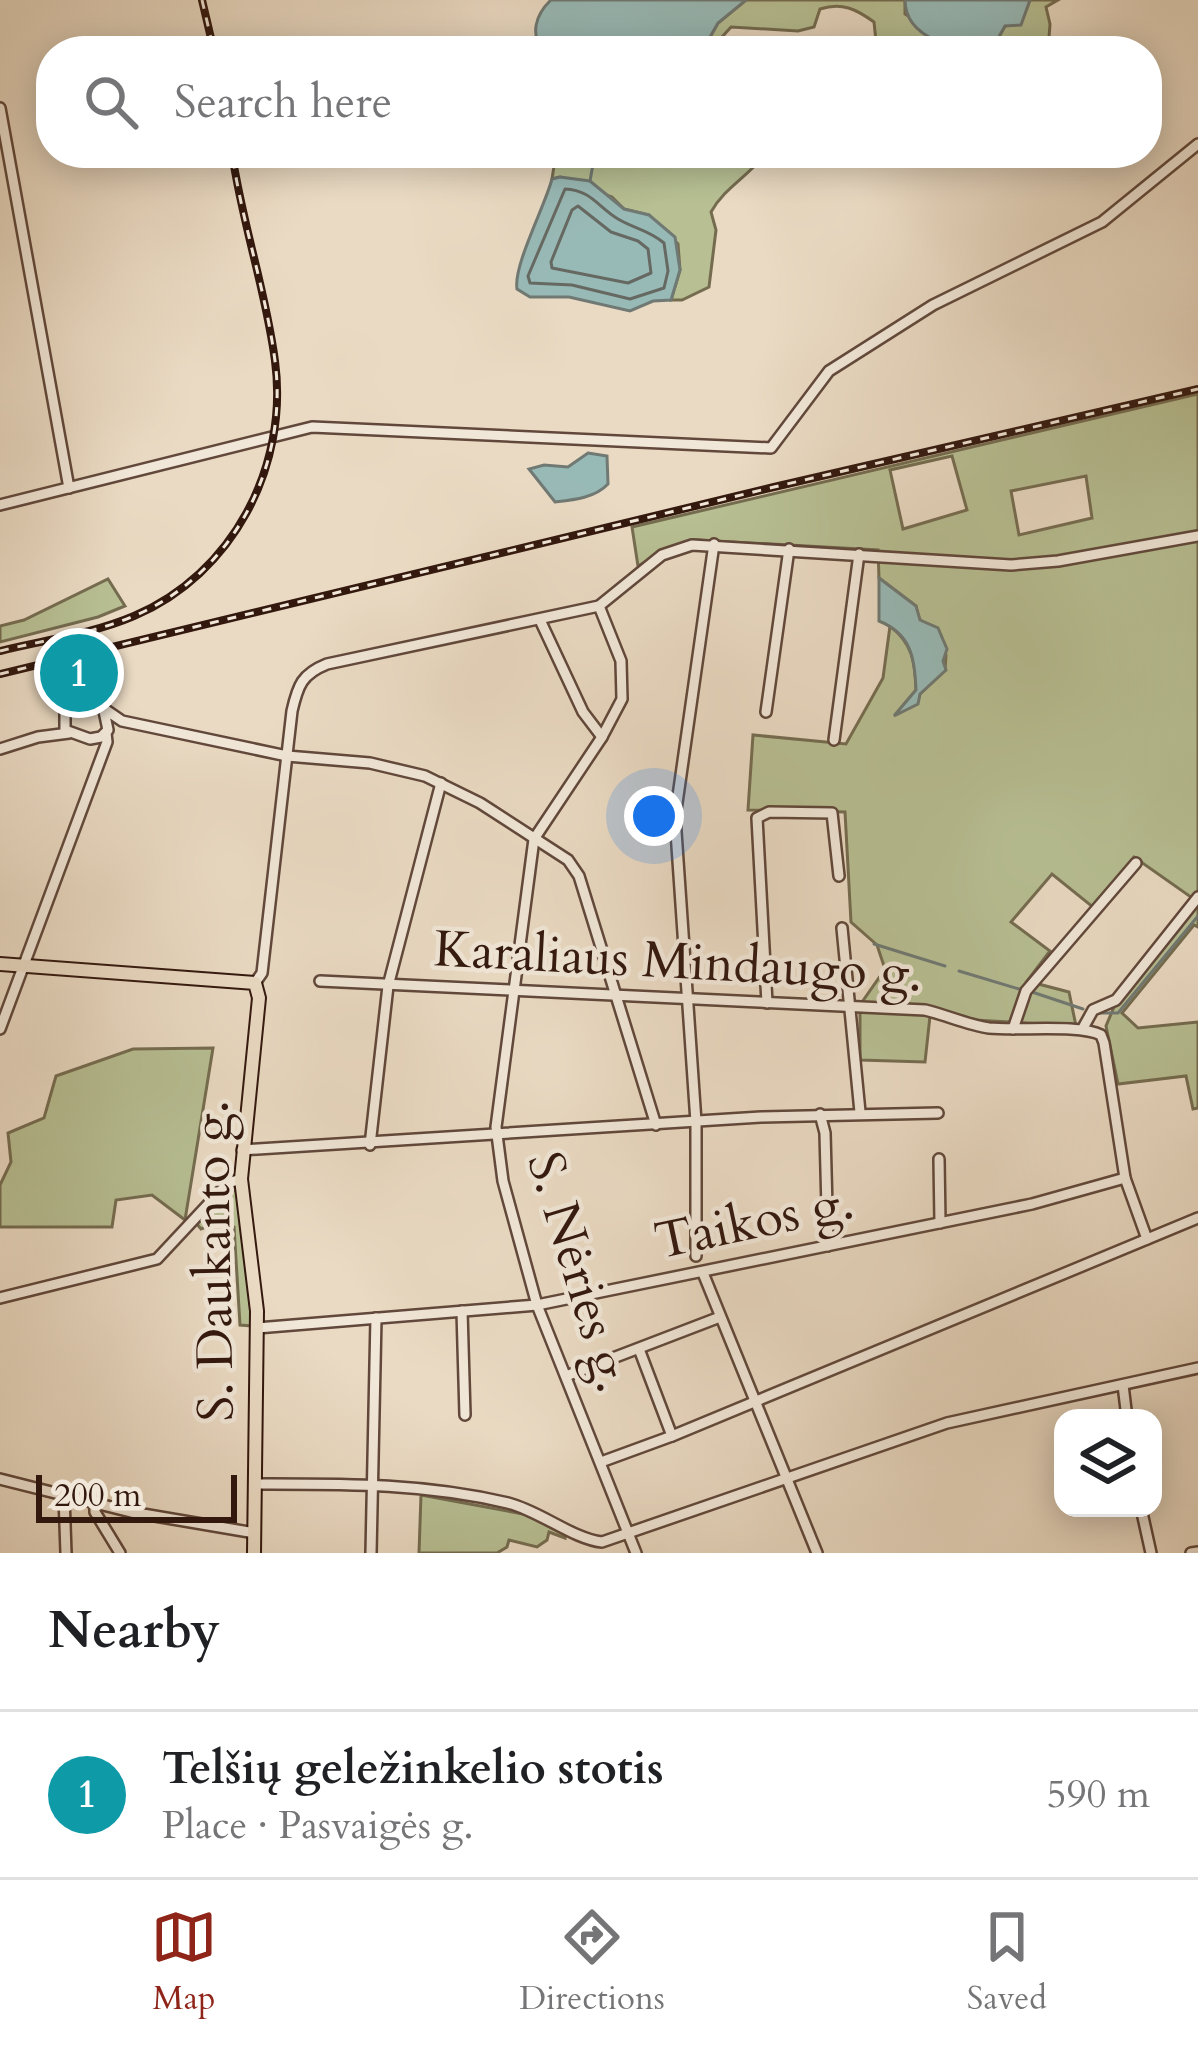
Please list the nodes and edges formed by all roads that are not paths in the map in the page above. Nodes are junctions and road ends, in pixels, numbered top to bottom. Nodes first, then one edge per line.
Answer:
1 (0, 108) edge
2 (1198, 144) edge
3 (69, 488) junction
4 (0, 505) edge
5 (1198, 536) edge
6 (714, 544) junction
7 (789, 549) junction
8 (859, 554) junction
9 (599, 606) junction
10 (540, 620) junction
11 (104, 712) junction
12 (766, 712) dead end
13 (62, 717) junction
14 (122, 721) junction
15 (107, 732) junction
16 (69, 733) junction
17 (52, 734) junction
18 (602, 737) junction
19 (90, 739) junction
20 (834, 740) dead end
21 (0, 749) edge
22 (286, 755) junction
23 (99, 759) junction
24 (441, 783) junction
25 (534, 839) junction
26 (1136, 863) dead end
27 (839, 876) dead end
28 (1198, 897) edge
29 (842, 928) dead end
30 (0, 964) edge
31 (22, 965) junction
32 (320, 981) dead end
33 (255, 983) junction
34 (388, 986) junction
35 (513, 992) junction
36 (616, 996) junction
37 (687, 1000) junction
38 (767, 1003) junction
39 (848, 1008) junction
40 (1084, 1028) junction
41 (0, 1029) edge
42 (1012, 1029) junction
43 (860, 1112) junction
44 (938, 1113) dead end
45 (820, 1114) junction
46 (696, 1122) junction
47 (656, 1125) junction
48 (496, 1135) junction
49 (370, 1145) junction
50 (242, 1150) junction
51 (939, 1159) dead end
52 (1125, 1178) junction
53 (241, 1179) junction
54 (1198, 1218) edge
55 (940, 1223) junction
56 (1147, 1239) junction
57 (828, 1246) junction
58 (697, 1256) dead end
59 (703, 1273) junction
60 (0, 1298) edge
61 (537, 1305) junction
62 (462, 1311) junction
63 (720, 1317) junction
64 (376, 1318) junction
65 (257, 1328) junction
66 (639, 1348) junction
67 (1198, 1368) edge
68 (566, 1376) junction
69 (1124, 1385) junction
70 (754, 1402) junction
71 (1126, 1409) edge
72 (465, 1415) dead end
73 (672, 1436) junction
74 (601, 1462) junction
75 (0, 1479) edge
76 (786, 1479) junction
77 (256, 1484) junction
78 (373, 1485) junction
79 (64, 1496) junction
80 (94, 1504) junction
81 (1143, 1517) edge
82 (255, 1533) junction
83 (628, 1535) junction
84 (66, 1553) edge
85 (120, 1553) edge
86 (254, 1553) edge
87 (371, 1553) edge
88 (635, 1553) edge
89 (817, 1553) edge
90 (1151, 1553) edge

1 - 3 street
2 - 3 street
3 - 4 street
5 - 8 street
6 - 7 street
6 - 9 street
6 - 37 street
7 - 8 street
7 - 12 street
8 - 20 street
9 - 10 street
9 - 18 street, S. Nėries g.
10 - 18 street
10 - 22 street, S. Daukanto g.
11 - 13 street
11 - 14 street
11 - 15 street
13 - 16 street
13 - 17 street
14 - 15 street
14 - 22 street
15 - 19 street
15 - 23 street
16 - 17 street
16 - 19 street
17 - 21 street
18 - 25 street, S. Nėries g.
19 - 23 street
22 - 24 street
22 - 33 street, S. Daukanto g.
23 - 31 street
24 - 25 street
24 - 34 street
25 - 35 street, S. Nėries g.
25 - 36 street
26 - 42 street
27 - 38 street
28 - 40 street
29 - 39 street
30 - 31 main road
31 - 33 main road
31 - 41 street
32 - 34 street, Karaliaus Mindaugo g.
33 - 50 main road, S. Daukanto g.
34 - 35 street, Karaliaus Mindaugo g.
34 - 49 street
35 - 36 street, Karaliaus Mindaugo g.
35 - 48 street, S. Nėries g.
36 - 37 street, Karaliaus Mindaugo g.
36 - 47 street
37 - 38 street, Karaliaus Mindaugo g.
37 - 46 street
38 - 39 street, Karaliaus Mindaugo g.
39 - 42 street, Karaliaus Mindaugo g.
39 - 43 street
40 - 42 street, Karaliaus Mindaugo g.
40 - 52 street, Karaliaus Mindaugo g.
43 - 44 street
43 - 45 street
45 - 46 street
45 - 57 street
46 - 47 street
46 - 58 street
47 - 48 street
48 - 49 street
48 - 61 street, S. Nėries g.
49 - 50 street
50 - 53 main road, S. Daukanto g.
51 - 55 street
52 - 55 street, Taikos g.
52 - 56 street
53 - 60 street
53 - 65 main road, S. Daukanto g.
54 - 56 street
55 - 57 street, Taikos g.
56 - 70 street
57 - 59 street, Taikos g.
59 - 61 street, Taikos g.
59 - 63 street
61 - 62 street, Taikos g.
61 - 68 street, S. Nėries g.
62 - 64 street, Taikos g.
62 - 72 street
63 - 66 street
63 - 70 street
64 - 65 street, Taikos g.
64 - 78 street
65 - 77 main road, S. Daukanto g.
66 - 68 street
66 - 73 street
67 - 69 street
68 - 74 street, S. Nėries g.
69 - 71 street
69 - 76 street
70 - 73 street
70 - 76 street
73 - 74 street
74 - 83 street, S. Nėries g.
75 - 79 street
76 - 83 street
76 - 89 street
77 - 78 street
77 - 82 main road, S. Daukanto g.
78 - 83 street
78 - 87 street
79 - 80 street
79 - 84 street
80 - 82 street
80 - 85 street
81 - 90 street
82 - 86 main road, S. Daukanto g.
83 - 88 street, S. Nėries g.

